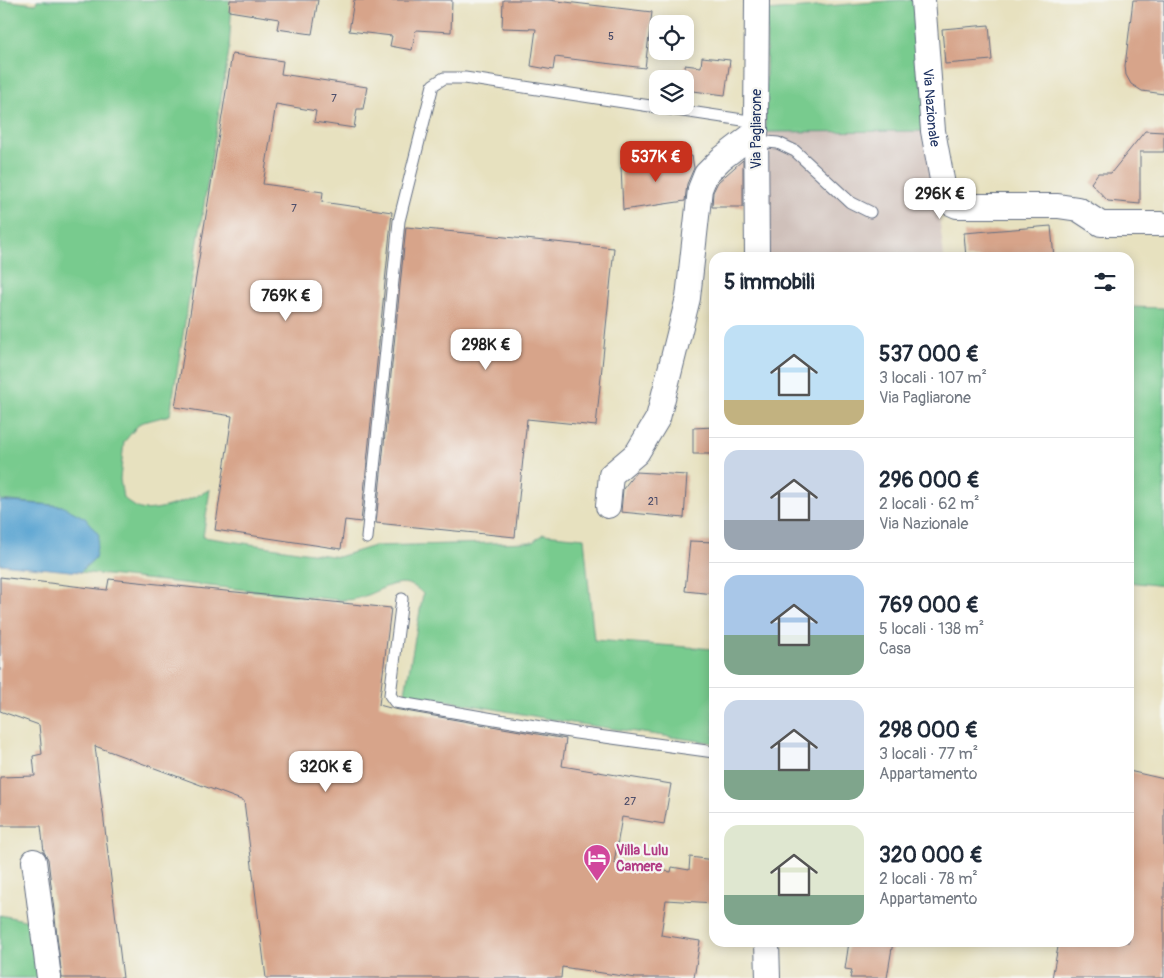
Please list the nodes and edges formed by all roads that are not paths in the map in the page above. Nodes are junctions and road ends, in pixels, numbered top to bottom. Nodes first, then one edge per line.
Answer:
1 (757, 0) edge
2 (923, 0) edge
3 (756, 132) junction
4 (870, 212) dead end
5 (1161, 224) dead end
6 (757, 252) edge
7 (608, 506) dead end
8 (367, 538) dead end
9 (402, 599) dead end
10 (709, 751) edge
11 (34, 861) dead end
12 (767, 947) edge
13 (49, 978) edge
14 (768, 978) edge

1 - 3 street, Via Pagliarone
2 - 5 street, Via Nazionale
3 - 4 lane
3 - 6 street, Via Pagliarone
3 - 7 street
3 - 8 lane
9 - 10 lane
11 - 13 street
12 - 14 street

